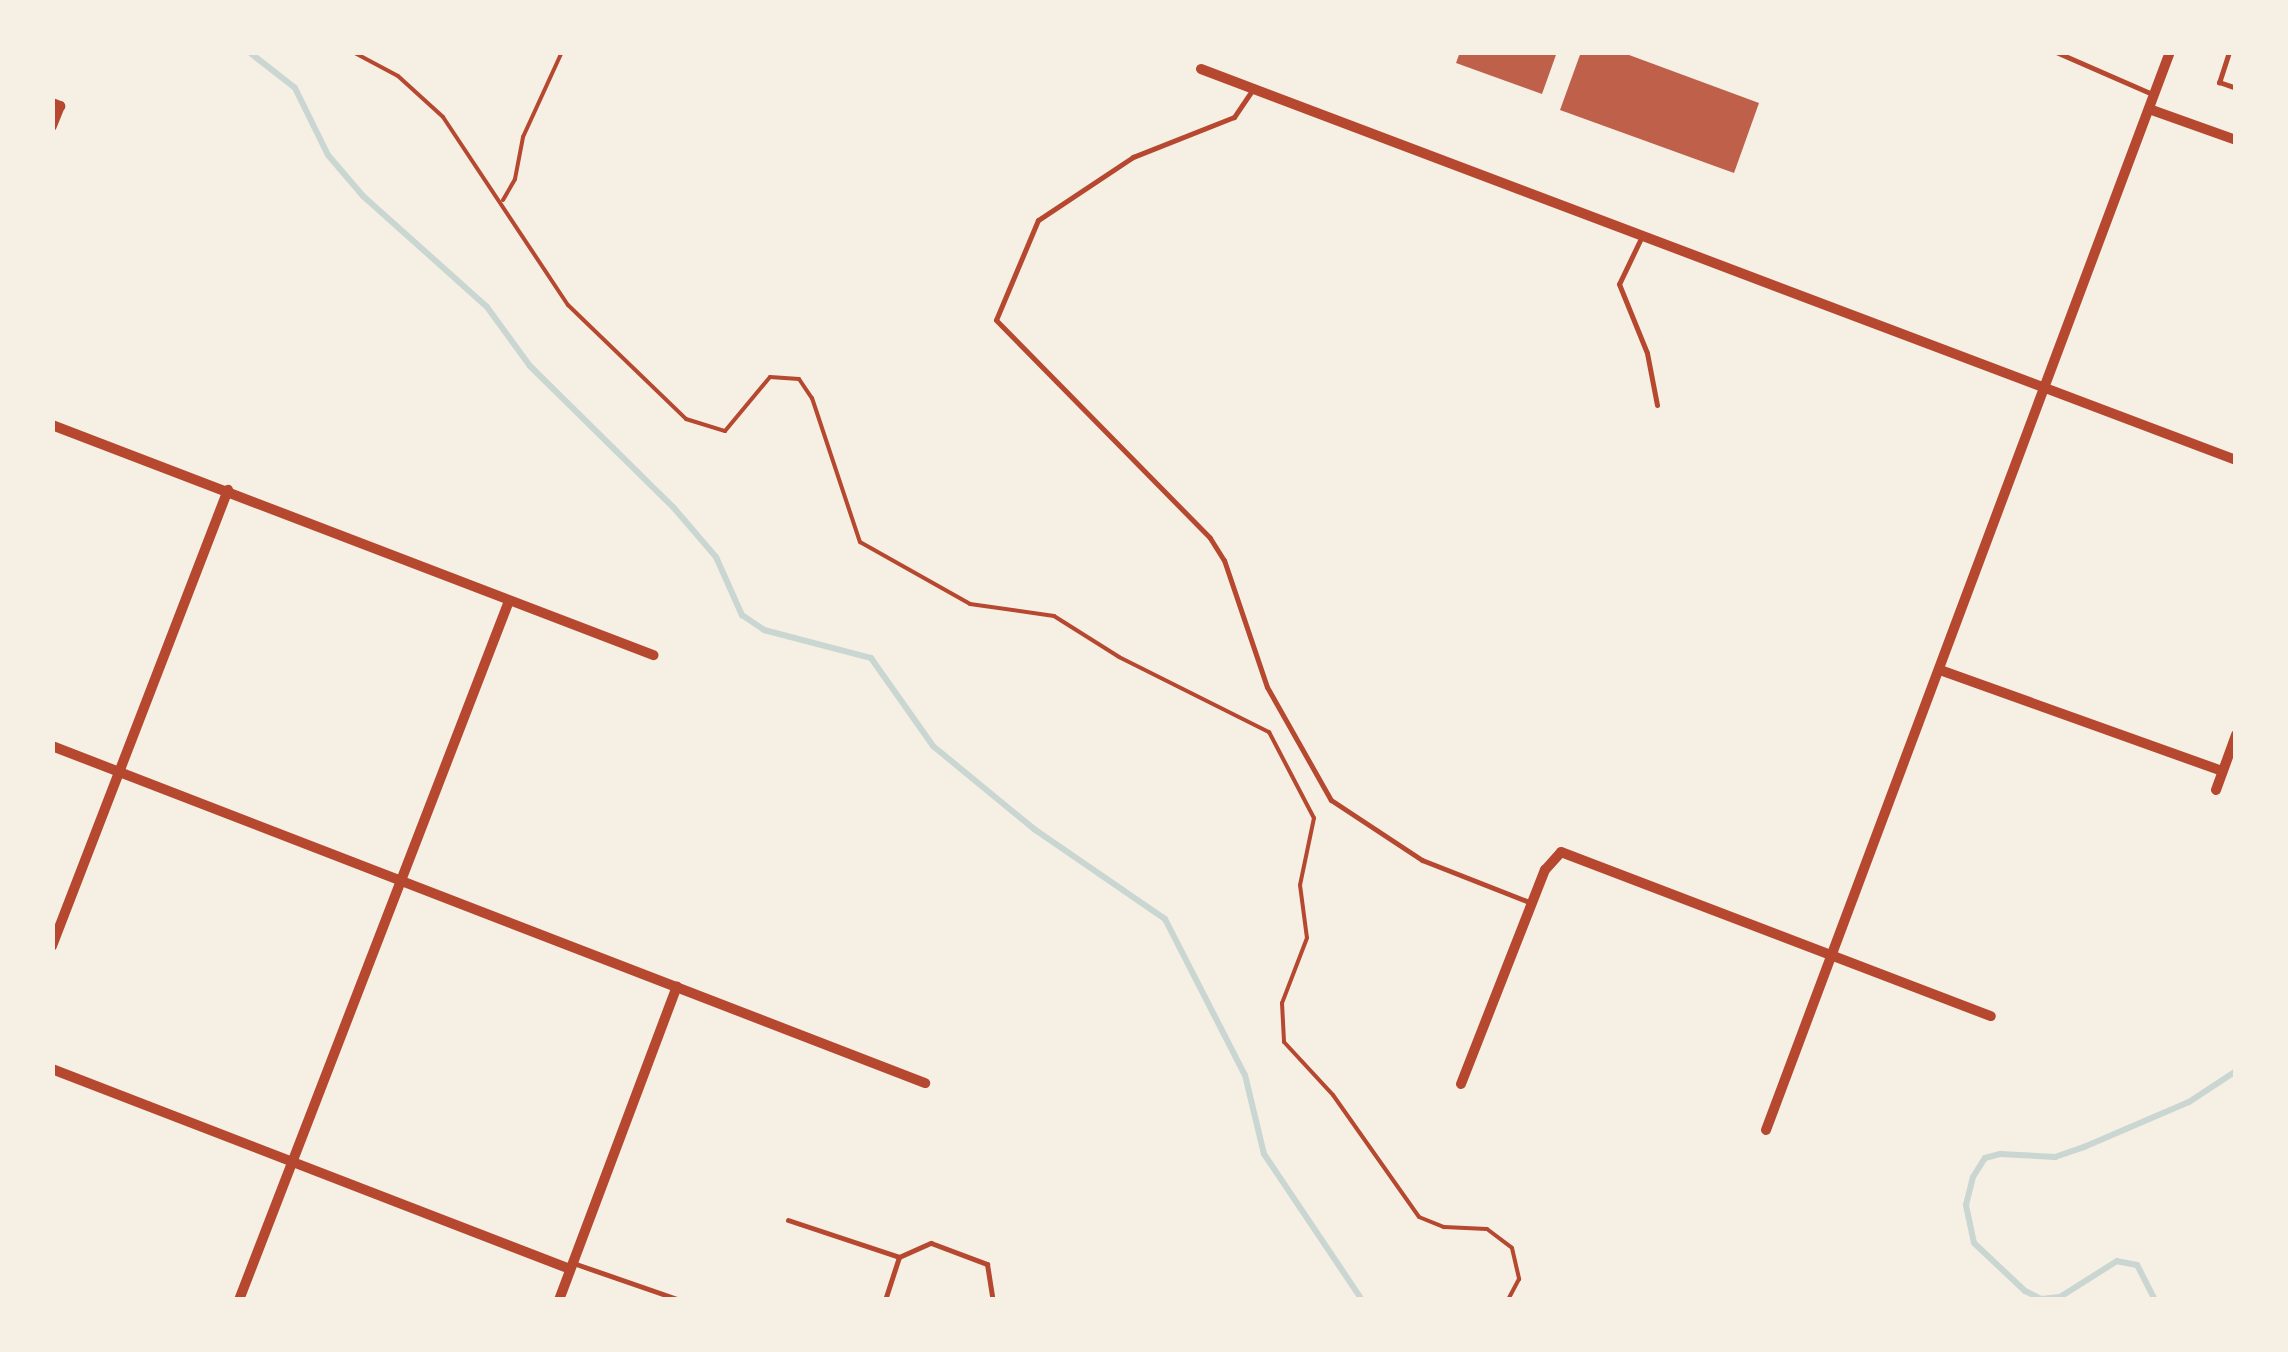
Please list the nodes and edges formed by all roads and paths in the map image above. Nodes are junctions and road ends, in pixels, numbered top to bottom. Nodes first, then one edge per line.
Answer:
1 (353, 52) edge
2 (562, 52) edge
3 (2056, 52) edge
4 (2170, 52) edge
5 (2230, 52) edge
6 (1201, 69) dead end
7 (2236, 88) edge
8 (1253, 89) junction
9 (2154, 95) junction
10 (56, 104) edge
11 (2149, 108) junction
12 (52, 126) edge
13 (2236, 140) edge
14 (503, 202) junction
15 (1642, 236) junction
16 (2047, 389) junction
17 (1658, 405) dead end
18 (52, 425) edge
19 (2236, 460) edge
20 (228, 490) junction
21 (510, 600) junction
22 (652, 655) dead end
23 (1940, 670) junction
24 (2236, 735) edge
25 (52, 746) edge
26 (120, 771) junction
27 (2222, 771) junction
28 (2216, 790) dead end
29 (400, 881) junction
30 (1532, 904) junction
31 (52, 946) edge
32 (1832, 952) junction
33 (677, 986) junction
34 (1991, 1016) dead end
35 (52, 1069) edge
36 (925, 1083) dead end
37 (1461, 1084) dead end
38 (1766, 1130) dead end
39 (292, 1162) junction
40 (788, 1220) dead end
41 (900, 1257) junction
42 (572, 1266) junction
43 (239, 1300) edge
44 (559, 1300) edge
45 (680, 1300) edge
46 (885, 1300) edge
47 (993, 1300) edge
48 (1508, 1300) edge

1 - 14 path
2 - 14 path
3 - 9 lane
4 - 9 street
5 - 7 lane
6 - 8 street
8 - 15 street
8 - 30 lane
9 - 11 street
10 - 12 street
11 - 13 street
11 - 16 street
14 - 48 path
15 - 16 street
15 - 17 lane
16 - 19 street
16 - 23 street
18 - 20 street
20 - 21 street
20 - 26 street
21 - 22 street
21 - 29 street
23 - 27 street
23 - 32 street
24 - 27 street
25 - 26 street
26 - 29 street
26 - 31 street
27 - 28 street
29 - 33 street
29 - 39 street
30 - 32 street
30 - 37 street
32 - 34 street
32 - 38 street
33 - 36 street
33 - 42 street
35 - 39 street
39 - 42 street
39 - 43 street
40 - 41 lane
41 - 46 lane
41 - 47 lane
42 - 44 street
42 - 45 lane

